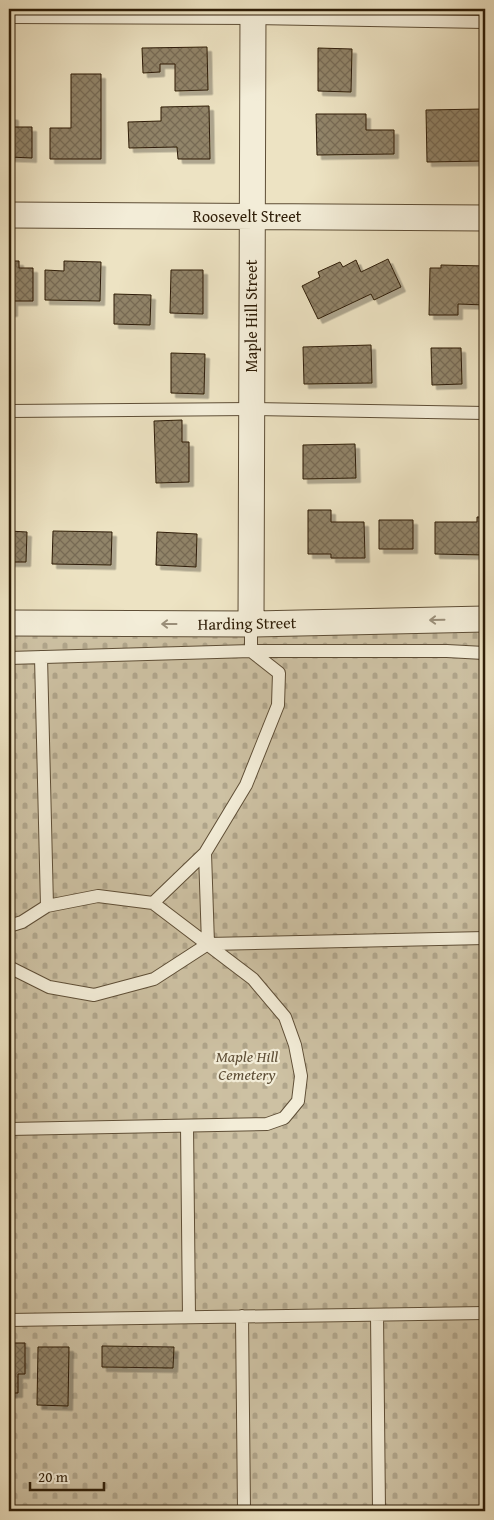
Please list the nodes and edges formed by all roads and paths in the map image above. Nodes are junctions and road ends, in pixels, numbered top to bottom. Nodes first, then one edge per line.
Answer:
1 (253, 13) edge
2 (9, 17) edge
3 (485, 22) edge
4 (9, 215) edge
5 (251, 216) junction
6 (485, 218) edge
7 (251, 409) junction
8 (9, 411) edge
9 (485, 413) edge
10 (485, 619) edge
11 (9, 623) edge
12 (251, 624) junction
13 (251, 651) junction
14 (42, 657) junction
15 (485, 657) edge
16 (9, 658) edge
17 (205, 853) junction
18 (153, 903) junction
19 (47, 906) junction
20 (9, 926) edge
21 (485, 938) edge
22 (208, 944) junction
23 (9, 967) edge
24 (187, 1126) junction
25 (9, 1128) edge
26 (485, 1313) edge
27 (377, 1314) junction
28 (242, 1316) junction
29 (188, 1317) junction
30 (9, 1320) edge
31 (244, 1511) edge
32 (379, 1511) edge

1 - 2 lane
1 - 3 lane
1 - 5 street, Maple Hill Street
4 - 5 street, Roosevelt Street
5 - 6 street, Roosevelt Street
5 - 7 street, Maple Hill Street
7 - 8 lane
7 - 9 lane
7 - 12 street, Maple Hill Street
10 -> 12 street, Harding Street
12 -> 11 street, Harding Street
12 - 13 lane
13 - 14 lane
13 - 15 lane
13 - 17 lane
14 - 16 lane
14 - 19 lane
17 - 18 lane
17 - 22 lane
18 - 19 lane
18 - 22 lane
19 - 20 lane
21 - 22 lane
22 - 23 lane
22 - 24 lane
24 - 25 lane
24 - 29 lane
26 - 27 lane
27 - 28 lane
27 - 32 lane
28 - 29 lane
28 - 31 lane
29 - 30 lane

